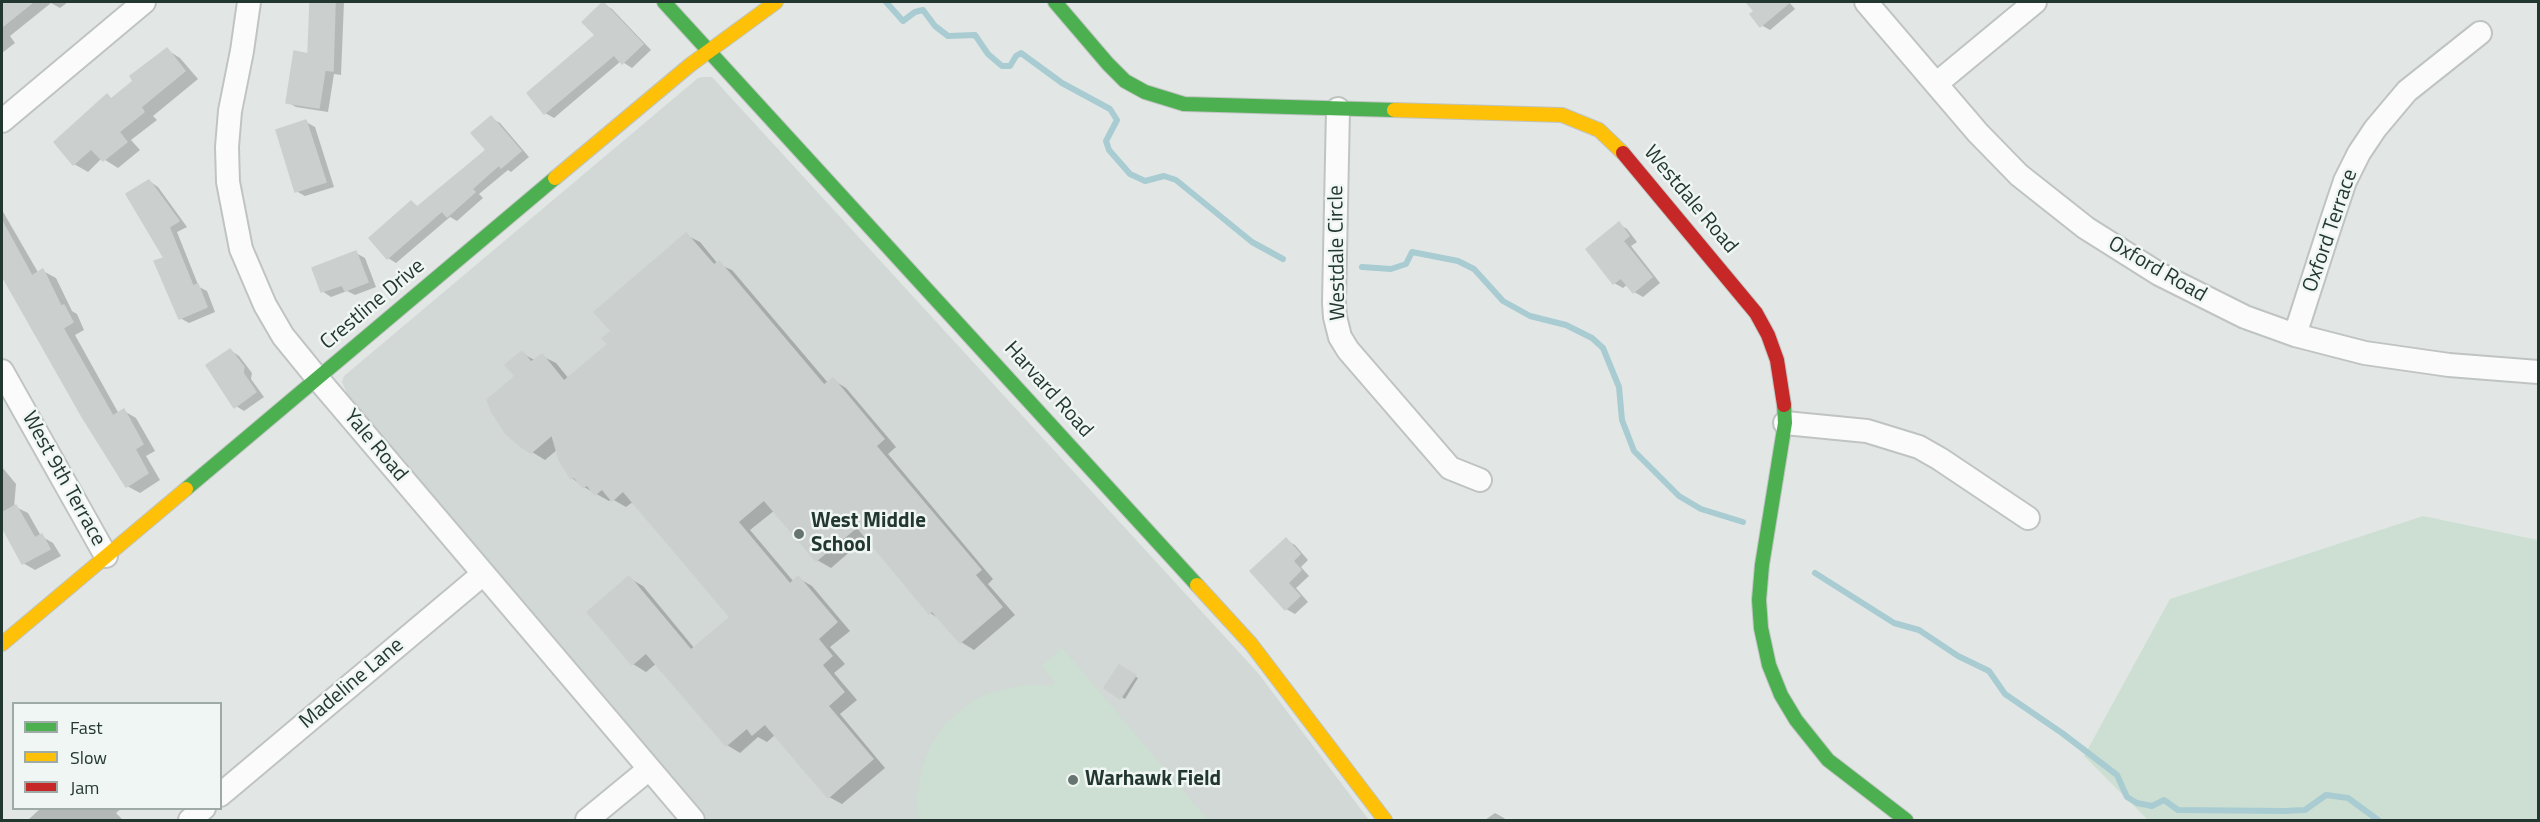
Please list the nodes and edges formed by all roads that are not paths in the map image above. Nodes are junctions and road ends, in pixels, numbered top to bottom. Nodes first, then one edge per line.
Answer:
1 (144, 2) edge
2 (249, 2) edge
3 (664, 2) edge
4 (776, 2) edge
5 (1055, 2) edge
6 (1866, 2) edge
7 (2035, 2) edge
8 (2480, 33) dead end
9 (709, 51) junction
10 (1936, 84) junction
11 (1338, 109) junction
12 (2, 121) edge
13 (2295, 335) junction
14 (2, 371) edge
15 (2538, 372) edge
16 (318, 379) junction
17 (1785, 423) junction
18 (1480, 480) dead end
19 (2028, 518) dead end
20 (106, 556) junction
21 (483, 574) junction
22 (2, 644) edge
23 (649, 769) junction
24 (222, 793) edge
25 (202, 810) edge
26 (190, 820) edge
27 (587, 820) edge
28 (693, 820) edge
29 (1385, 820) edge
30 (1906, 820) edge

1 - 12 street
2 - 16 street, Yale Road
3 - 9 street, Harvard Road
4 - 9 street, Crestline Drive
5 - 11 street, Westdale Road
6 - 10 street, Oxford Road
7 - 10 street
8 - 13 street, Oxford Terrace
9 - 16 street, Crestline Drive
9 - 29 street, Harvard Road
10 - 13 street, Oxford Road
11 - 17 street, Westdale Road
11 - 18 street, Westdale Circle
13 - 15 street, Oxford Road
14 - 20 street, West 9th Terrace
16 - 20 street, Crestline Drive
16 - 21 street, Yale Road
17 - 19 street
17 - 30 street, Westdale Road
20 - 22 street, Crestline Drive
21 - 23 street, Yale Road
21 - 24 street, Madeline Lane
23 - 27 street
23 - 28 street, Yale Road
25 - 26 street

